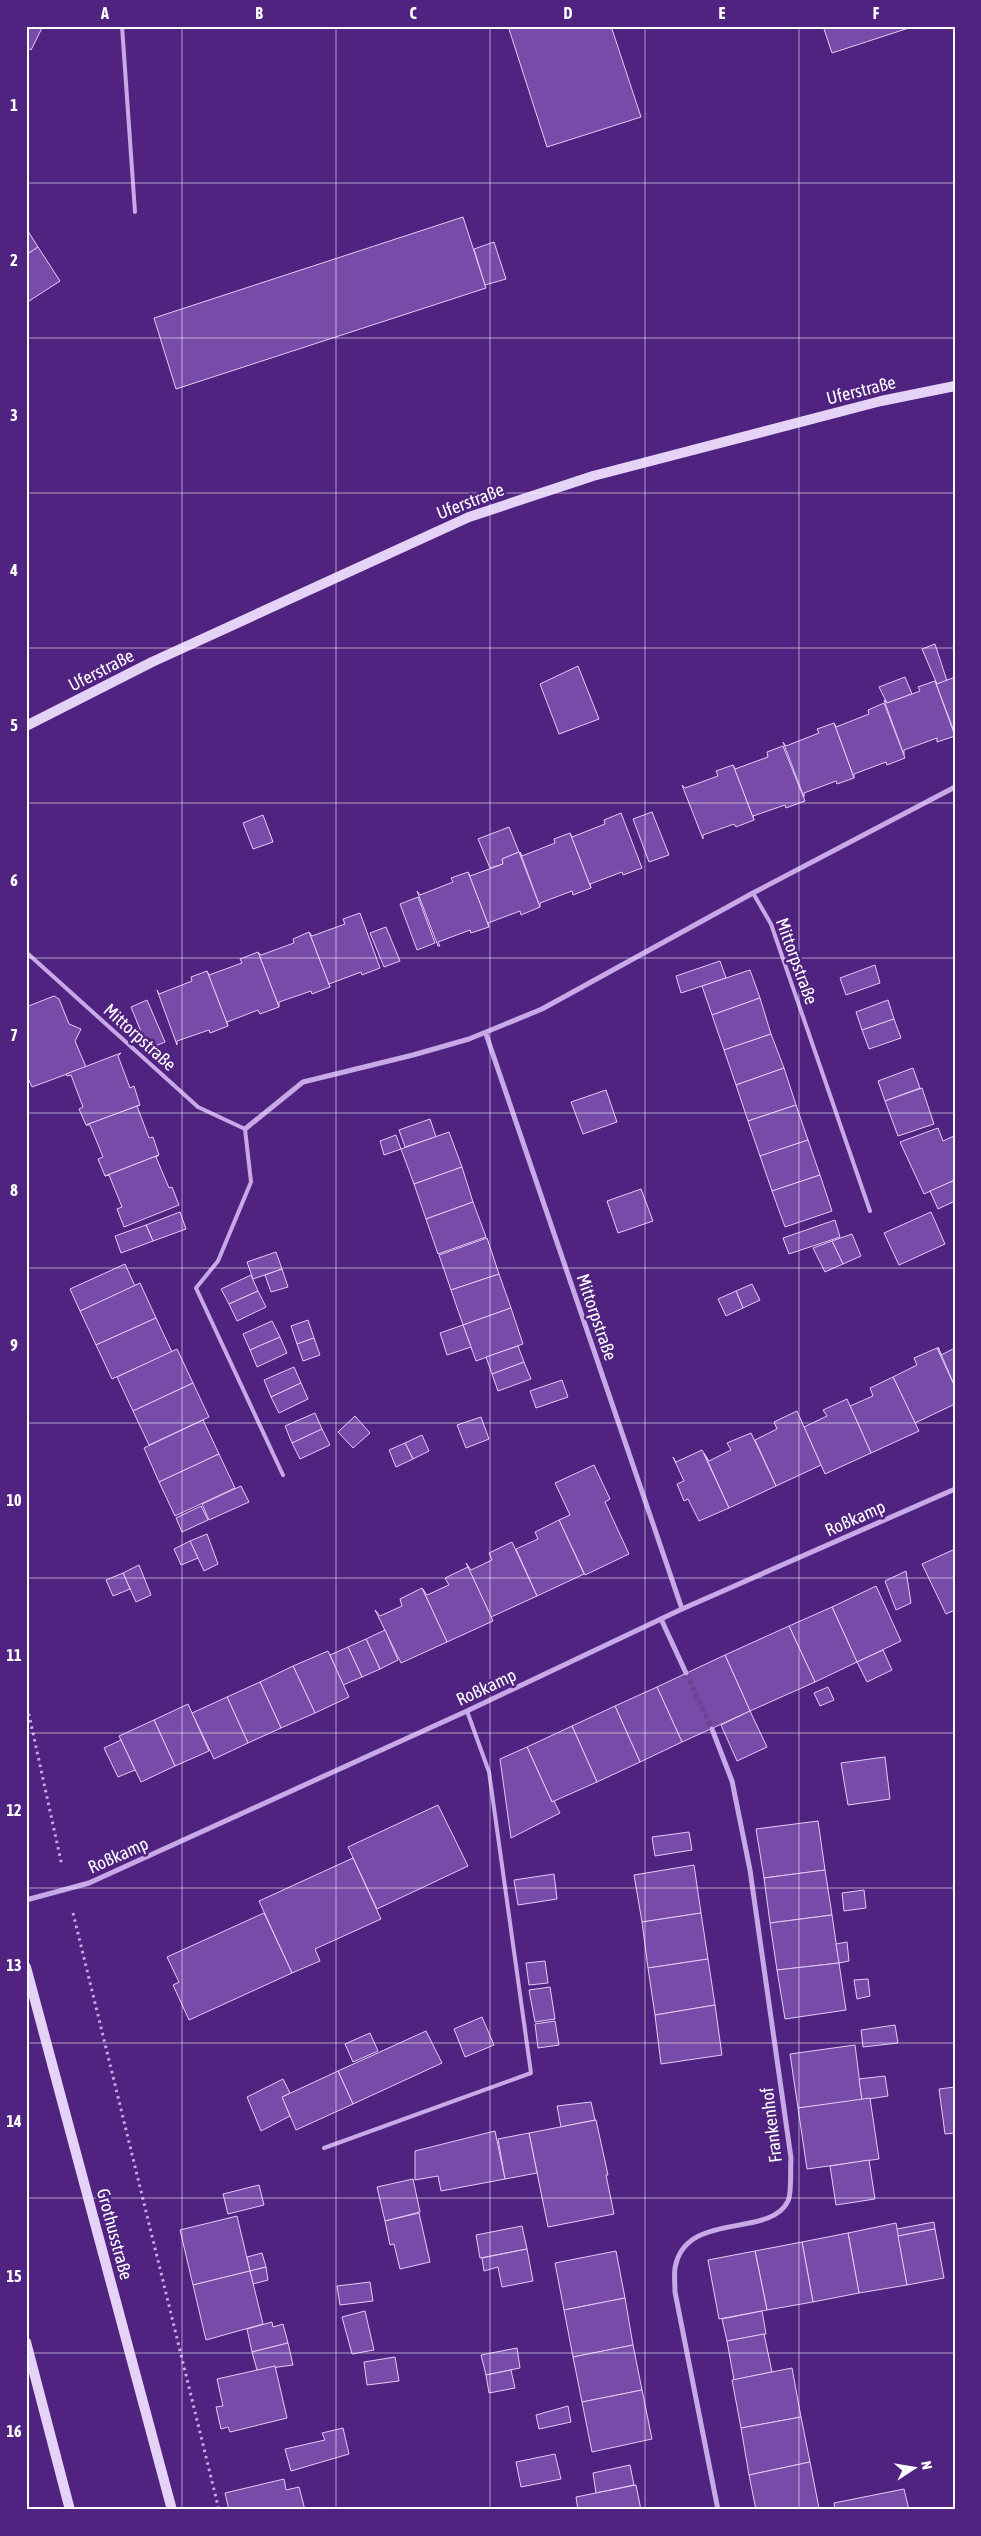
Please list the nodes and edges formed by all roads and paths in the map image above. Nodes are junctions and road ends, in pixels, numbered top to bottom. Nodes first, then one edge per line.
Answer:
1 (122, 26) edge
2 (135, 212) dead end
3 (955, 386) edge
4 (26, 726) edge
5 (955, 787) edge
6 (753, 892) junction
7 (26, 952) edge
8 (486, 1034) junction
9 (244, 1129) junction
10 (870, 1211) dead end
11 (282, 1475) dead end
12 (955, 1489) edge
13 (682, 1609) junction
14 (661, 1619) junction
15 (686, 1673) tunnel mouth
16 (26, 1701) edge
17 (467, 1711) junction
18 (712, 1729) tunnel mouth
19 (64, 1874) dead end
20 (26, 1900) edge
21 (73, 1914) dead end
22 (26, 1967) edge
23 (324, 2148) dead end
24 (26, 2342) edge
25 (70, 2510) edge
26 (172, 2510) edge
27 (219, 2510) edge
28 (718, 2510) edge

1 - 2 lane
3 - 4 main road, Uferstraße
5 - 6 street
6 - 8 street
6 - 10 lane, Mittorpstraße
7 - 9 lane, Mittorpstraße
8 - 9 street
8 - 13 street, Mittorpstraße
9 - 11 lane
12 - 13 street, Roßkamp
13 - 14 street, Roßkamp
14 - 15 street
14 - 17 street, Roßkamp
16 - 19 path
17 - 20 street, Roßkamp
17 - 23 lane
18 - 28 street, Frankenhof
21 - 27 path
22 - 26 main road, Grothusstraße
24 - 25 main road

